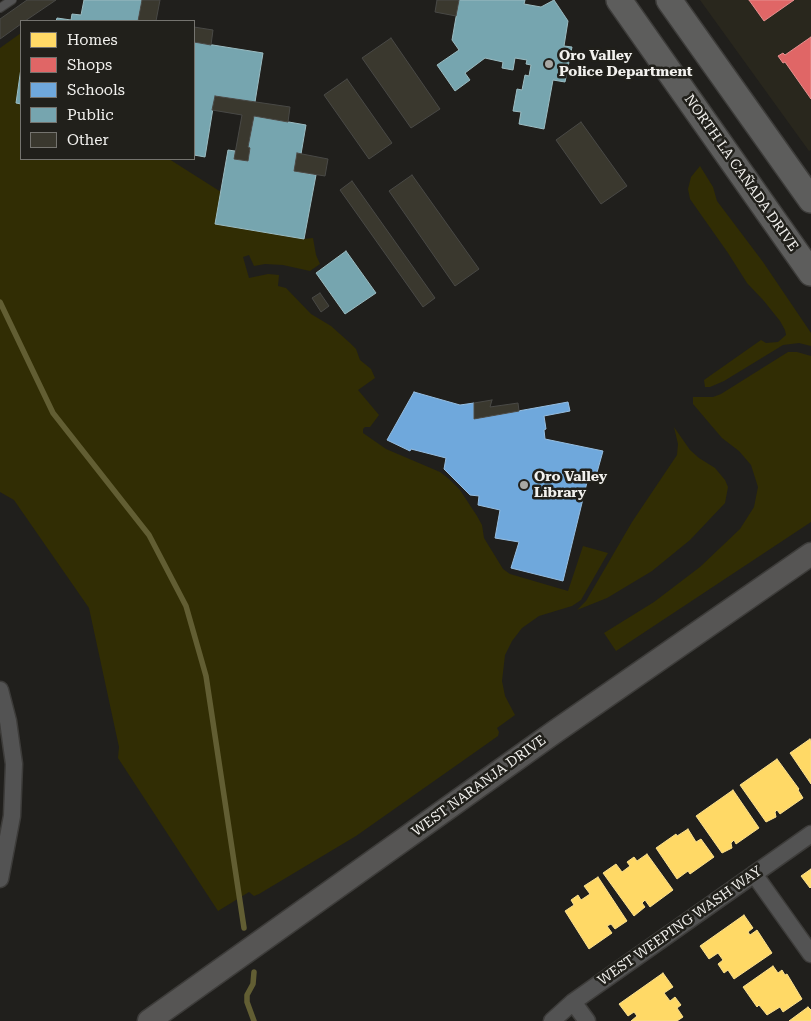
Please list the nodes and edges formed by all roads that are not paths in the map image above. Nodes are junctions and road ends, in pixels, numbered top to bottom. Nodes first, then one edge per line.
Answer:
1 (12, 0) edge
2 (618, 0) edge
3 (669, 0) edge
4 (0, 8) edge
5 (811, 200) edge
6 (811, 273) edge
7 (811, 554) edge
8 (0, 690) edge
9 (811, 834) edge
10 (754, 874) junction
11 (0, 879) edge
12 (811, 954) edge
13 (573, 1002) junction
14 (149, 1021) edge
15 (552, 1021) edge
16 (587, 1021) edge

1 - 4 lane
2 - 6 main road, NORTH LA CAÑADA DRIVE
3 - 5 main road
7 - 14 street, WEST NARANJA DRIVE
8 - 11 street
9 - 10 street, WEST WEEPING WASH WAY
10 - 12 street
10 - 13 street, WEST WEEPING WASH WAY
13 - 15 street, WEST WEEPING WASH WAY
13 - 16 street

